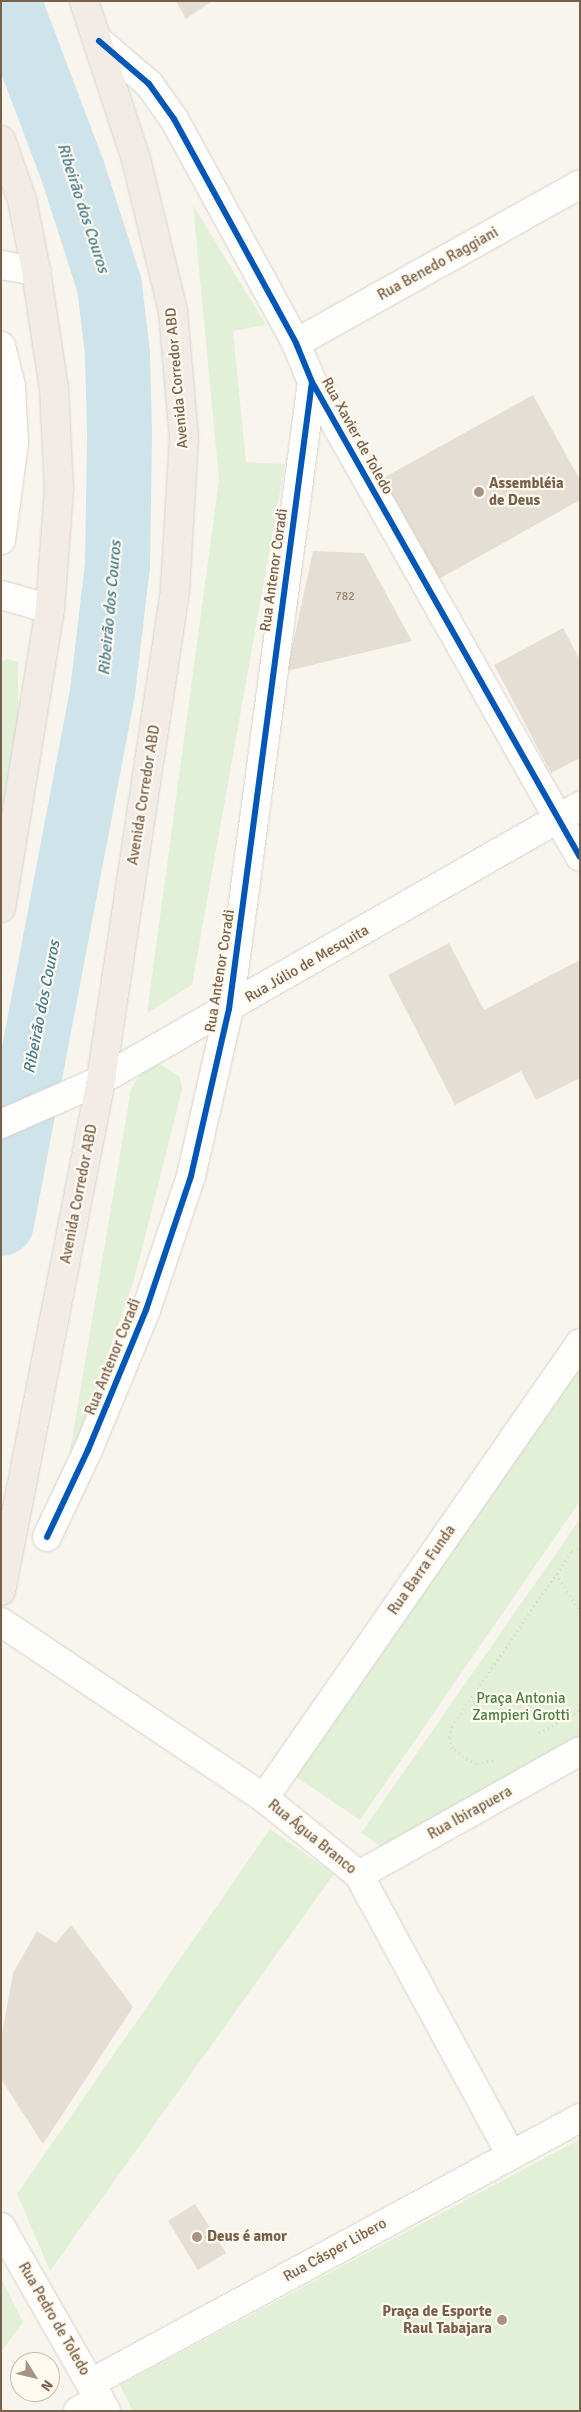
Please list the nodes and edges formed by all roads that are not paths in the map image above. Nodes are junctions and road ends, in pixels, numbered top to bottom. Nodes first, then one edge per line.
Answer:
1 (84, 1) edge
2 (99, 41) junction
3 (1, 140) edge
4 (580, 184) edge
5 (1, 265) edge
6 (36, 271) junction
7 (296, 343) junction
8 (1, 346) edge
9 (312, 382) junction
10 (1, 540) edge
11 (1, 595) edge
12 (50, 609) junction
13 (569, 812) edge
14 (580, 857) edge
15 (1, 908) edge
16 (228, 1010) junction
17 (101, 1080) junction
18 (1, 1124) edge
19 (580, 1343) edge
20 (47, 1537) dead end
21 (1, 1591) edge
22 (1, 1622) edge
23 (580, 1751) edge
24 (264, 1798) junction
25 (359, 1875) junction
26 (580, 2118) edge
27 (511, 2155) junction
28 (1, 2227) edge
29 (94, 2401) edge

1 - 2 highway, Avenida Corredor ABD
2 - 7 street, Rua Xavier de Toledo
2 - 17 highway, Avenida Corredor ABD
3 - 6 highway
4 - 7 street, Rua Benedo Raggiani
5 - 6 street
6 - 12 highway
7 - 9 street, Rua Xavier de Toledo
8 - 10 street
9 - 13 street, Rua Xavier de Toledo
9 - 16 street, Rua Antenor Coradi
11 - 12 street
12 - 15 highway
13 - 14 street, Rua Xavier de Toledo
13 - 16 street, Rua Júlio de Mesquita
16 - 17 street, Rua Júlio de Mesquita
16 - 20 street, Rua Antenor Coradi
17 - 18 street, Rua Júlio de Mesquita
17 - 21 highway, Avenida Corredor ABD
19 - 24 street, Rua Barra Funda
22 - 24 street, Rua Água Branco
23 - 25 street, Rua Ibirapuera
24 - 25 street, Rua Água Branco
25 - 27 street, Rua Água Branco
26 - 27 street, Rua Cásper Libero
27 - 29 street, Rua Cásper Libero
28 - 29 street, Rua Pedro de Toledo

